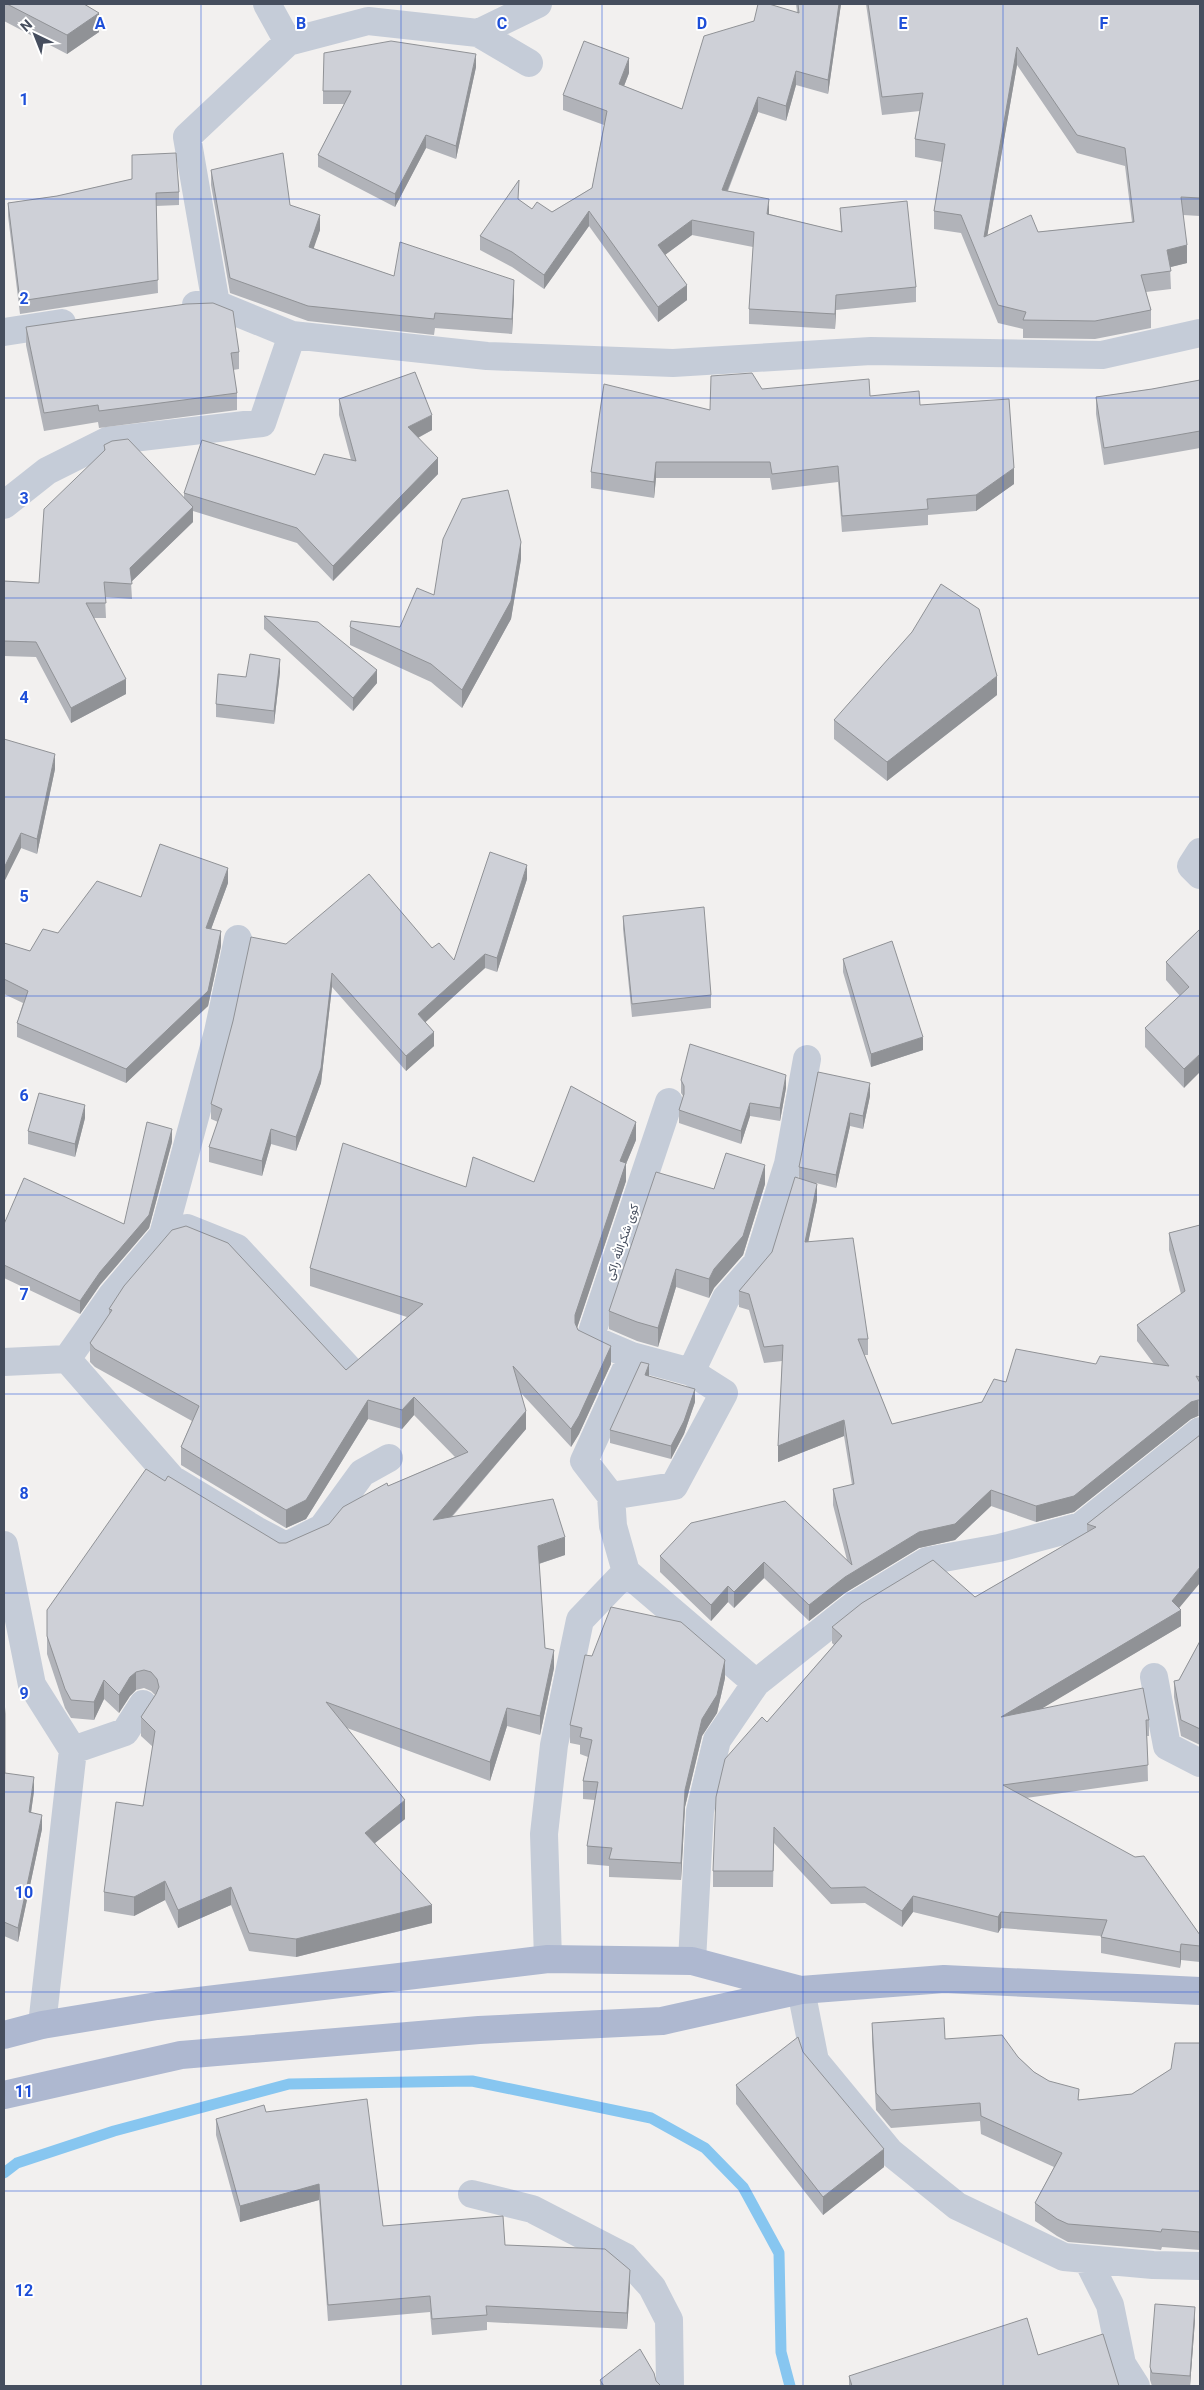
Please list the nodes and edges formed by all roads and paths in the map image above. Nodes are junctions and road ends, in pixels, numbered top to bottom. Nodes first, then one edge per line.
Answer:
1 (267, 4) edge
2 (538, 4) edge
3 (478, 33) junction
4 (288, 42) junction
5 (529, 64) dead end
6 (216, 304) junction
7 (175, 306) edge
8 (90, 319) edge
9 (4, 332) edge
10 (1200, 333) edge
11 (292, 335) junction
12 (4, 505) edge
13 (1200, 852) edge
14 (1200, 875) edge
15 (238, 939) dead end
16 (807, 1059) dead end
17 (669, 1102) dead end
18 (163, 1235) junction
19 (632, 1356) junction
20 (67, 1359) junction
21 (4, 1362) edge
22 (347, 1367) edge
23 (691, 1372) junction
24 (1200, 1431) edge
25 (389, 1458) dead end
26 (611, 1496) junction
27 (4, 1545) edge
28 (626, 1572) junction
29 (1154, 1677) dead end
30 (756, 1684) junction
31 (143, 1704) dead end
32 (73, 1750) junction
33 (1200, 1763) edge
34 (548, 1959) junction
35 (692, 1961) junction
36 (801, 1990) junction
37 (1200, 1990) edge
38 (42, 2025) junction
39 (4, 2035) edge
40 (4, 2095) edge
41 (472, 2194) dead end
42 (1087, 2259) junction
43 (1200, 2266) edge
44 (670, 2386) edge
45 (1136, 2386) edge

1 - 4 street
2 - 3 street
3 - 4 street
3 - 5 street
4 - 6 street
6 - 7 street
6 - 11 street
8 - 9 street
10 - 11 street
11 - 12 street
13 - 14 street
15 - 18 street
16 - 23 street
17 - 19 street, کوی شکرالله راکی
18 - 20 street
18 - 22 street
19 - 23 street
19 - 26 street
20 - 21 street
20 - 25 street
23 - 26 street
24 - 30 street
26 - 28 street
27 - 32 street
28 - 30 street
28 - 34 street
29 - 33 street
30 - 35 street
31 - 32 street
32 - 38 street
34 - 35 main road
34 - 38 main road
35 - 36 main road
36 - 37 main road
36 - 40 main road
36 - 42 street
38 - 39 main road
41 - 44 street
42 - 43 street
42 - 45 street

